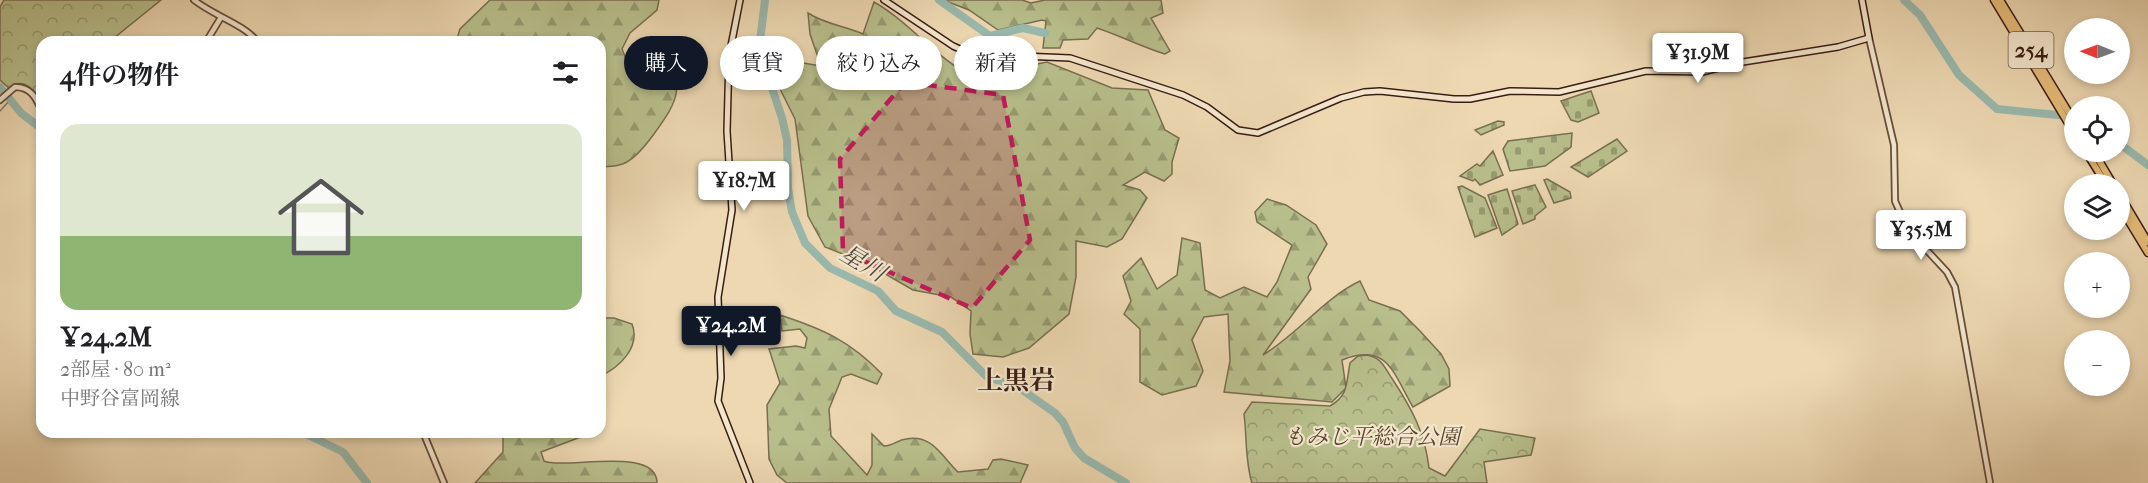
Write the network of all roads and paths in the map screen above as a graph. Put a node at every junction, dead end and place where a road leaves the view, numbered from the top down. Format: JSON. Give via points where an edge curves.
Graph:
{"nodes":[{"id":1,"x":194,"y":0,"type":"edge"},
{"id":2,"x":740,"y":0,"type":"edge"},
{"id":3,"x":884,"y":0,"type":"edge"},
{"id":4,"x":1862,"y":0,"type":"edge"},
{"id":5,"x":1994,"y":0,"type":"edge"},
{"id":6,"x":2000,"y":0,"type":"edge"},
{"id":7,"x":220,"y":19,"type":"junction"},
{"id":8,"x":210,"y":36,"type":"edge"},
{"id":9,"x":252,"y":36,"type":"edge"},
{"id":10,"x":1869,"y":38,"type":"junction"},
{"id":11,"x":2,"y":99,"type":"edge"},
{"id":12,"x":36,"y":100,"type":"edge"},
{"id":13,"x":2064,"y":104,"type":"edge"},
{"id":14,"x":2064,"y":117,"type":"edge"},
{"id":15,"x":2094,"y":162,"type":"edge"},
{"id":16,"x":2098,"y":162,"type":"edge"},
{"id":17,"x":2103,"y":174,"type":"joint"},
{"id":18,"x":2130,"y":212,"type":"edge"},
{"id":19,"x":2130,"y":223,"type":"edge"},
{"id":20,"x":2148,"y":242,"type":"edge"},
{"id":21,"x":2148,"y":253,"type":"edge"},
{"id":22,"x":425,"y":438,"type":"edge"},
{"id":23,"x":444,"y":483,"type":"edge"},
{"id":24,"x":750,"y":483,"type":"edge"},
{"id":25,"x":1990,"y":483,"type":"edge"}],
"edges":[{"from":1,"to":7,"type":"street"},
{"from":2,"to":24,"type":"main road","via":[[729,56],[727,124],[732,210],[718,297],[718,401]]},
{"from":3,"to":10,"type":"main road","via":[[953,46],[972,54],[1070,58],[1192,99],[1234,128],[1250,133],[1364,92],[1454,99],[1510,91],[1559,92],[1646,71],[1702,72]]},
{"from":4,"to":10,"type":"main road"},
{"from":5,"to":14,"type":"highway","number":"254"},
{"from":6,"to":13,"type":"highway","number":"254"},
{"from":7,"to":8,"type":"street"},
{"from":7,"to":9,"type":"street"},
{"from":10,"to":25,"type":"street","via":[[1894,145],[1894,201],[1908,230],[1947,272],[1955,287]]},
{"from":11,"to":12,"type":"street","via":[[15,87],[30,90]]},
{"from":15,"to":17,"type":"highway"},
{"from":16,"to":17,"type":"highway"},
{"from":18,"to":20,"type":"highway"},
{"from":19,"to":21,"type":"highway"},
{"from":22,"to":23,"type":"street"}]}
